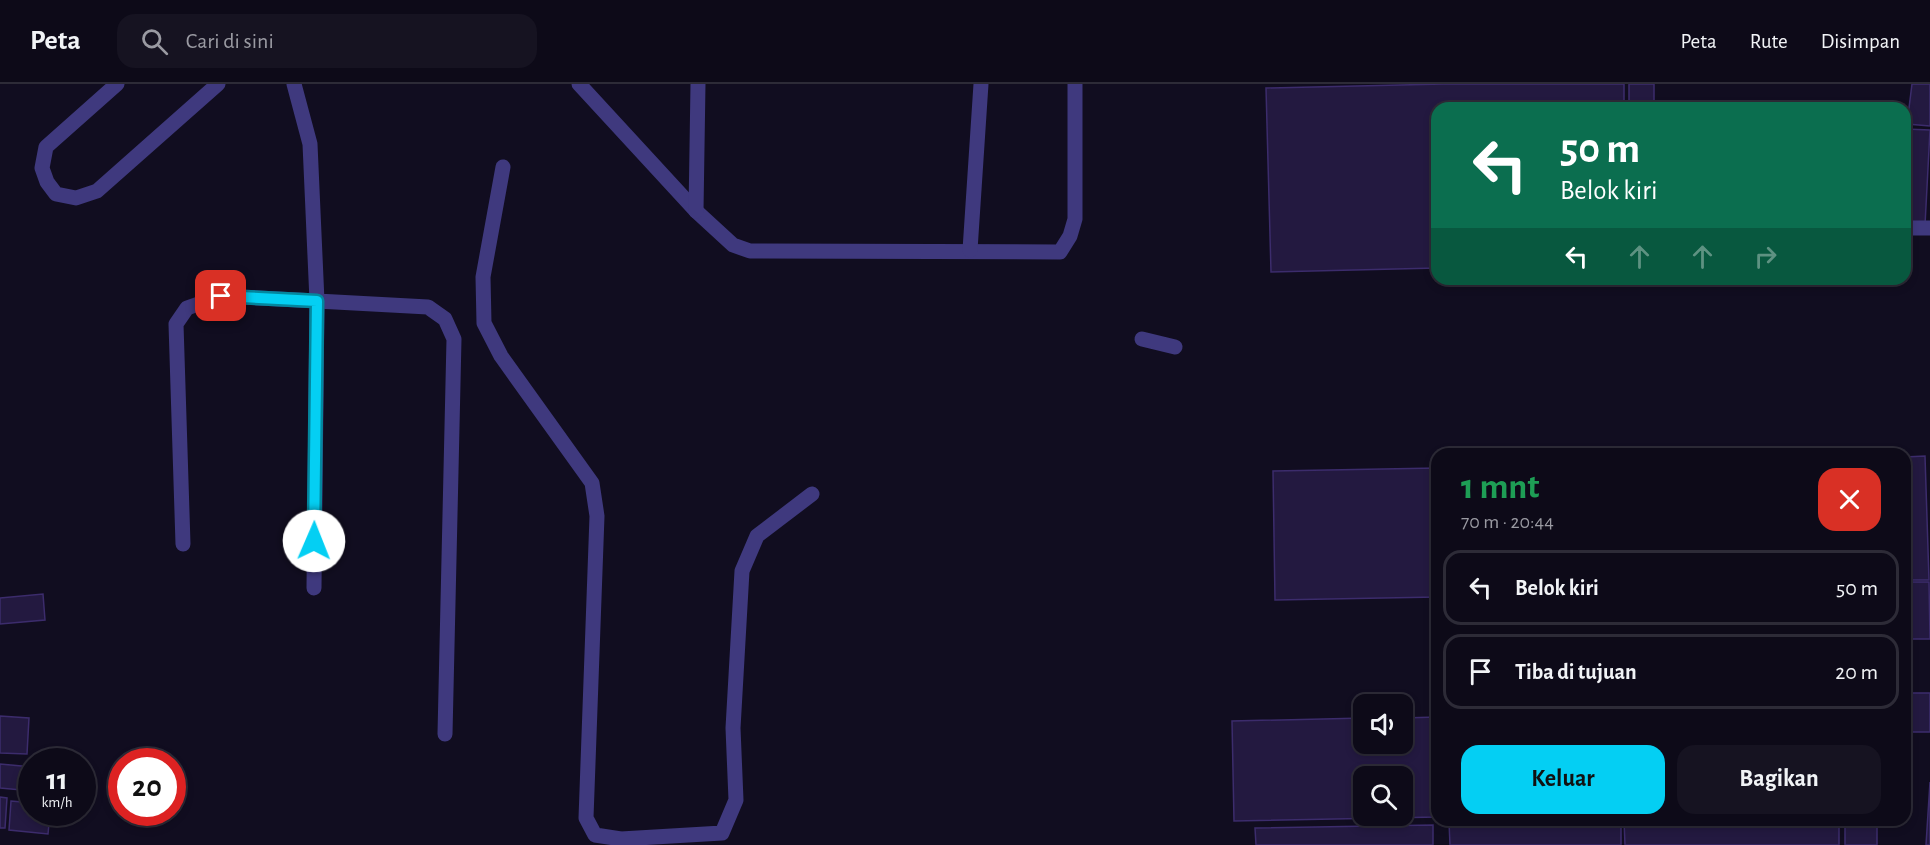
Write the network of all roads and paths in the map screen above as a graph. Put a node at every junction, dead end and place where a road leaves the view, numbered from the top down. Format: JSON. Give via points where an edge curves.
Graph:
{"nodes":[{"id":1,"x":117,"y":84,"type":"edge"},
{"id":2,"x":294,"y":84,"type":"edge"},
{"id":3,"x":579,"y":84,"type":"edge"},
{"id":4,"x":698,"y":84,"type":"edge"},
{"id":5,"x":981,"y":84,"type":"edge"},
{"id":6,"x":1075,"y":84,"type":"edge"},
{"id":7,"x":214,"y":85,"type":"edge"},
{"id":8,"x":503,"y":167,"type":"dead end"},
{"id":9,"x":696,"y":211,"type":"junction"},
{"id":10,"x":1911,"y":228,"type":"edge"},
{"id":11,"x":1930,"y":228,"type":"edge"},
{"id":12,"x":970,"y":250,"type":"junction"},
{"id":13,"x":317,"y":301,"type":"junction"},
{"id":14,"x":1142,"y":339,"type":"dead end"},
{"id":15,"x":1175,"y":347,"type":"dead end"},
{"id":16,"x":812,"y":494,"type":"dead end"},
{"id":17,"x":183,"y":544,"type":"dead end"},
{"id":18,"x":314,"y":588,"type":"dead end"},
{"id":19,"x":445,"y":734,"type":"dead end"}],
"edges":[{"from":1,"to":7,"type":"lane","via":[[46,147],[42,168],[56,194],[76,198],[97,191]]},
{"from":2,"to":13,"type":"lane","via":[[310,144]]},
{"from":3,"to":9,"type":"lane"},
{"from":4,"to":9,"type":"lane"},
{"from":5,"to":12,"type":"lane"},
{"from":6,"to":12,"type":"lane","via":[[1075,219],[1060,252]]},
{"from":8,"to":16,"type":"lane","via":[[483,277],[484,323],[501,356],[592,483],[595,505],[586,818],[595,835],[621,839],[722,833],[736,800],[733,728],[742,571],[757,536]]},
{"from":9,"to":12,"type":"lane","via":[[733,245],[750,251]]},
{"from":10,"to":11,"type":"lane"},
{"from":13,"to":17,"type":"lane","via":[[221,296],[187,308],[176,324]]},
{"from":13,"to":18,"type":"lane"},
{"from":13,"to":19,"type":"lane","via":[[428,307],[445,319],[454,339]]},
{"from":14,"to":15,"type":"lane"}]}
